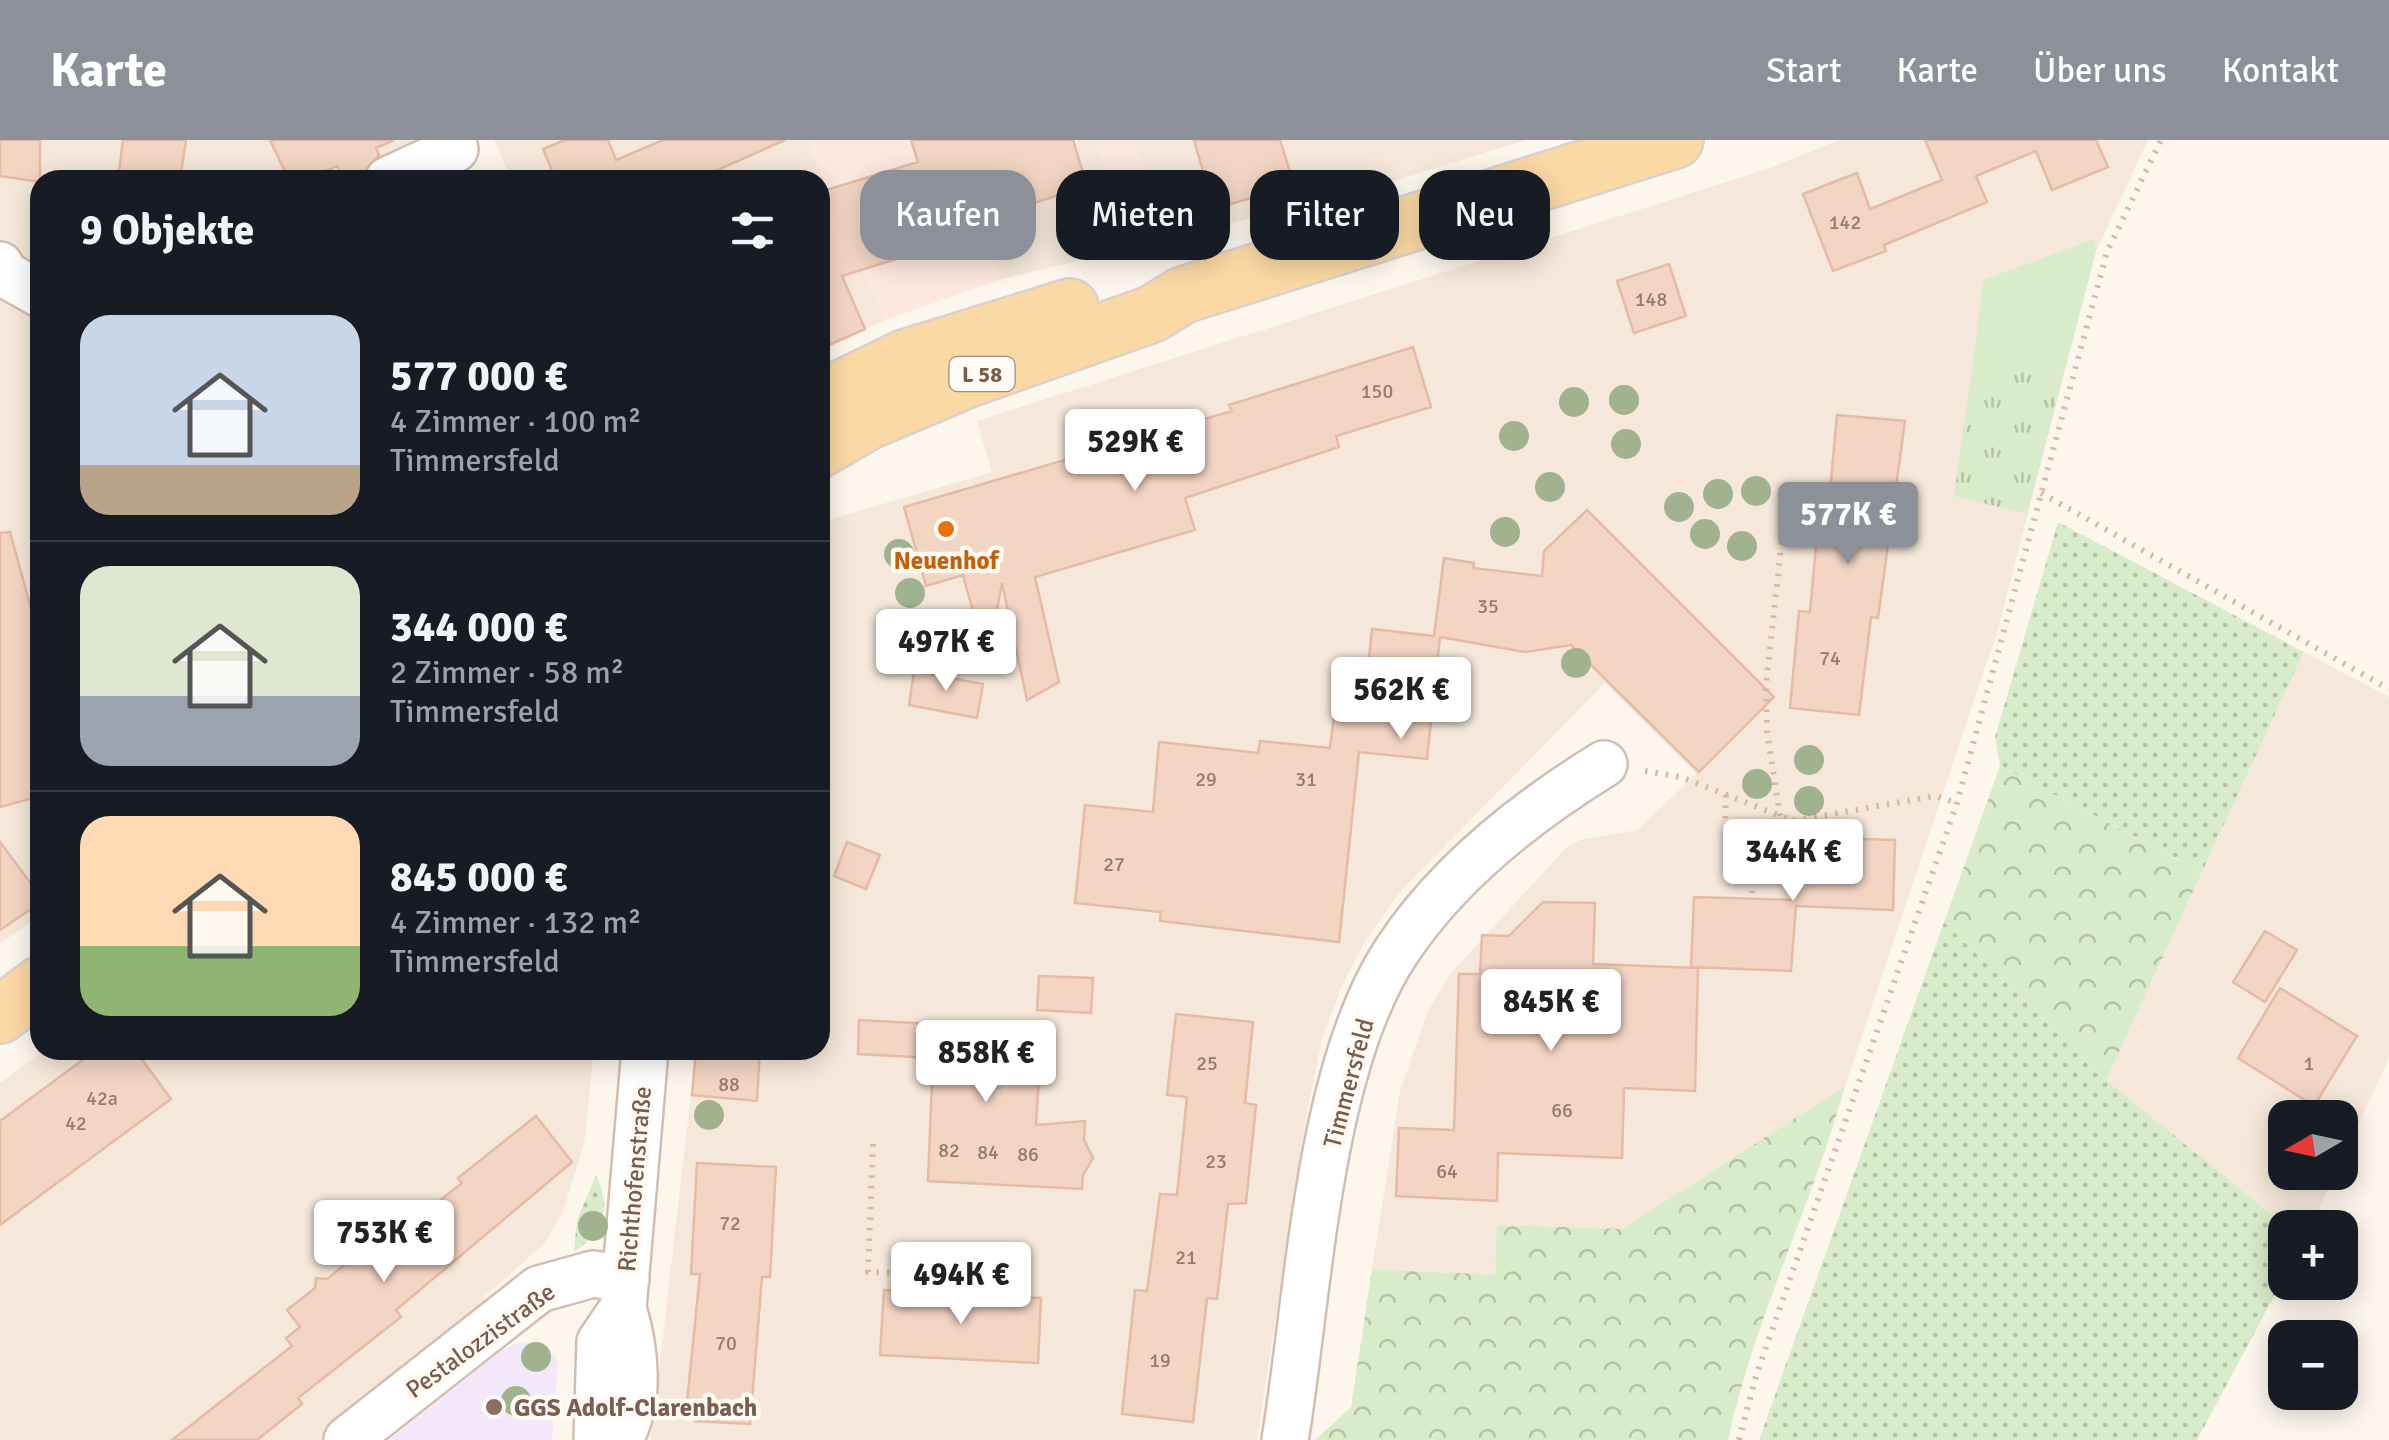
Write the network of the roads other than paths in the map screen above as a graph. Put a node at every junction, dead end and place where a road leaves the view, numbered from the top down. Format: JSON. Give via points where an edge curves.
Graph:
{"nodes":[{"id":1,"x":1675,"y":140,"type":"edge"},
{"id":2,"x":459,"y":156,"type":"edge"},
{"id":3,"x":418,"y":170,"type":"edge"},
{"id":4,"x":0,"y":265,"type":"edge"},
{"id":5,"x":30,"y":288,"type":"edge"},
{"id":6,"x":1183,"y":294,"type":"junction"},
{"id":7,"x":830,"y":394,"type":"edge"},
{"id":8,"x":830,"y":444,"type":"edge"},
{"id":9,"x":1604,"y":764,"type":"road end"},
{"id":10,"x":30,"y":992,"type":"edge"},
{"id":11,"x":0,"y":1014,"type":"edge"},
{"id":12,"x":644,"y":1060,"type":"edge"},
{"id":13,"x":624,"y":1293,"type":"junction"},
{"id":14,"x":347,"y":1440,"type":"edge"},
{"id":15,"x":597,"y":1440,"type":"edge"},
{"id":16,"x":619,"y":1440,"type":"edge"},
{"id":17,"x":1285,"y":1440,"type":"edge"}],
"edges":[{"from":1,"to":6,"type":"main road","number":"L 58"},
{"from":2,"to":3,"type":"street"},
{"from":4,"to":5,"type":"street","via":[[2,273]]},
{"from":6,"to":7,"type":"main road","number":"L 58","via":[[1128,293],[1043,314],[905,358]]},
{"from":6,"to":8,"type":"main road","number":"L 58","via":[[1152,314],[904,406]]},
{"from":9,"to":17,"type":"street","name":"Timmersfeld","via":[[1560,791],[1456,876],[1396,952],[1357,1030],[1330,1137]]},
{"from":10,"to":11,"type":"main road"},
{"from":12,"to":13,"type":"street","name":"Richthofenstraße"},
{"from":13,"to":14,"type":"street","name":"Pestalozzistraße","via":[[593,1274],[539,1289]]},
{"from":13,"to":15,"type":"street","name":"Richthofenstraße","via":[[600,1342]]},
{"from":13,"to":16,"type":"street","name":"Richthofenstraße","via":[[635,1347],[628,1426]]}]}
